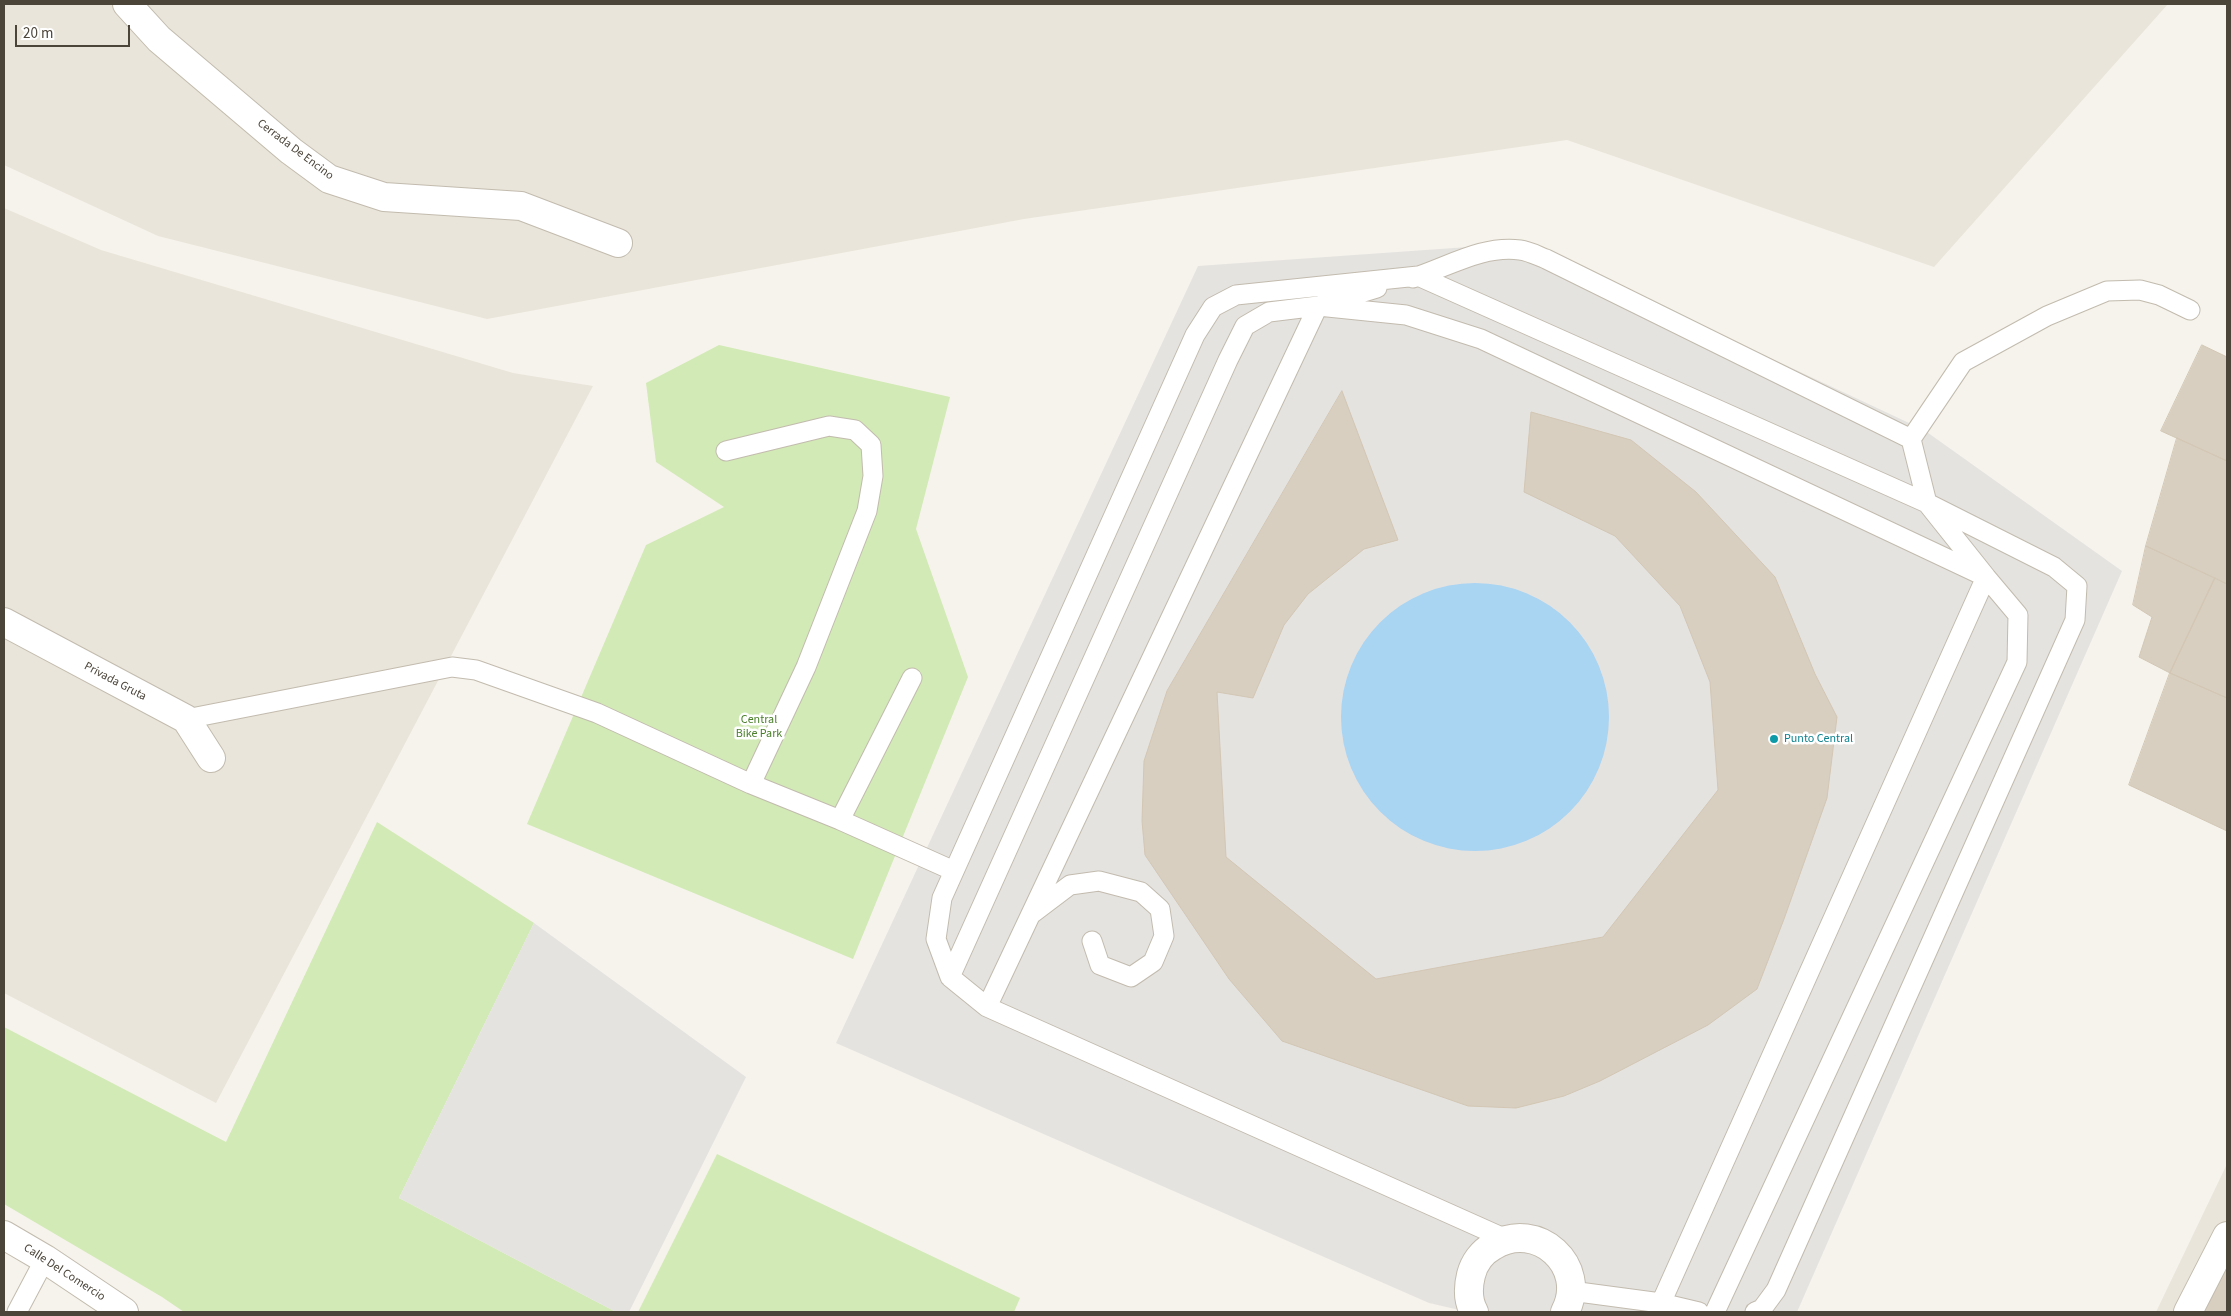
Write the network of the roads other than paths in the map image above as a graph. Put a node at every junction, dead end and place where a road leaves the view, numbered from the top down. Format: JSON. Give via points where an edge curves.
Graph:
{"nodes":[{"id":1,"x":127,"y":4,"type":"edge"},
{"id":2,"x":618,"y":243,"type":"dead end"},
{"id":3,"x":1418,"y":276,"type":"junction"},
{"id":4,"x":1318,"y":306,"type":"junction"},
{"id":5,"x":2190,"y":310,"type":"dead end"},
{"id":6,"x":1911,"y":439,"type":"junction"},
{"id":7,"x":726,"y":451,"type":"dead end"},
{"id":8,"x":1927,"y":503,"type":"junction"},
{"id":9,"x":1986,"y":577,"type":"junction"},
{"id":10,"x":4,"y":622,"type":"edge"},
{"id":11,"x":912,"y":678,"type":"dead end"},
{"id":12,"x":186,"y":719,"type":"junction"},
{"id":13,"x":211,"y":758,"type":"dead end"},
{"id":14,"x":750,"y":784,"type":"junction"},
{"id":15,"x":840,"y":820,"type":"junction"},
{"id":16,"x":954,"y":871,"type":"junction"},
{"id":17,"x":1030,"y":916,"type":"junction"},
{"id":18,"x":1092,"y":941,"type":"dead end"},
{"id":19,"x":950,"y":977,"type":"junction"},
{"id":20,"x":987,"y":1007,"type":"junction"},
{"id":21,"x":4,"y":1235,"type":"edge"},
{"id":22,"x":2227,"y":1236,"type":"edge"},
{"id":23,"x":1506,"y":1239,"type":"junction"},
{"id":24,"x":45,"y":1258,"type":"junction"},
{"id":25,"x":1568,"y":1302,"type":"edge"},
{"id":26,"x":1662,"y":1303,"type":"junction"},
{"id":27,"x":4,"y":1307,"type":"edge"},
{"id":28,"x":1471,"y":1310,"type":"edge"},
{"id":29,"x":18,"y":1312,"type":"edge"},
{"id":30,"x":124,"y":1312,"type":"edge"},
{"id":31,"x":1699,"y":1312,"type":"edge"},
{"id":32,"x":1715,"y":1312,"type":"edge"},
{"id":33,"x":1754,"y":1312,"type":"edge"},
{"id":34,"x":2188,"y":1312,"type":"edge"}],
"edges":[{"from":1,"to":2,"type":"street","name":"Cerrada De Encino","via":[[159,39],[329,179],[384,197],[520,206]]},
{"from":3,"to":4,"type":"lane"},
{"from":3,"to":6,"type":"lane","via":[[1468,256],[1521,250],[1546,259]]},
{"from":3,"to":8,"type":"lane"},
{"from":3,"to":16,"type":"lane","via":[[1236,295],[1213,307],[1194,335]]},
{"from":4,"to":9,"type":"lane","via":[[1406,315],[1481,339]]},
{"from":4,"to":17,"type":"lane"},
{"from":4,"to":19,"type":"lane","via":[[1269,312],[1245,326]]},
{"from":5,"to":6,"type":"lane","via":[[2140,290],[2107,291],[2047,316],[1963,362]]},
{"from":6,"to":8,"type":"lane"},
{"from":7,"to":14,"type":"lane","via":[[829,426],[855,430],[871,445],[873,476],[867,511],[806,667]]},
{"from":8,"to":9,"type":"lane"},
{"from":8,"to":33,"type":"lane","via":[[2054,567],[2077,586],[2075,620],[1776,1290],[1762,1309]]},
{"from":9,"to":26,"type":"lane"},
{"from":9,"to":32,"type":"lane","via":[[2018,615],[2017,662]]},
{"from":10,"to":12,"type":"street","name":"Privada Gruta"},
{"from":11,"to":15,"type":"lane"},
{"from":12,"to":13,"type":"street","name":"Privada Gruta"},
{"from":12,"to":14,"type":"lane","via":[[460,668],[476,670],[597,713]]},
{"from":14,"to":15,"type":"lane"},
{"from":15,"to":16,"type":"lane"},
{"from":16,"to":19,"type":"lane","via":[[942,898],[936,939]]},
{"from":17,"to":18,"type":"lane","via":[[1070,885],[1100,881],[1141,892],[1160,909],[1164,936],[1153,962],[1131,977],[1100,965]]},
{"from":17,"to":20,"type":"lane"},
{"from":19,"to":20,"type":"lane"},
{"from":20,"to":23,"type":"lane"},
{"from":21,"to":24,"type":"street","name":"Calle Del Comercio"},
{"from":22,"to":34,"type":"street"},
{"from":23,"to":25,"type":"street","via":[[1522,1237],[1542,1242],[1558,1254],[1568,1271]]},
{"from":23,"to":28,"type":"street","via":[[1484,1250],[1473,1267],[1468,1287]]},
{"from":24,"to":29,"type":"lane"},
{"from":24,"to":30,"type":"street","name":"Calle Del Comercio"},
{"from":25,"to":26,"type":"lane"},
{"from":26,"to":31,"type":"lane"},
{"from":27,"to":29,"type":"lane"}]}
